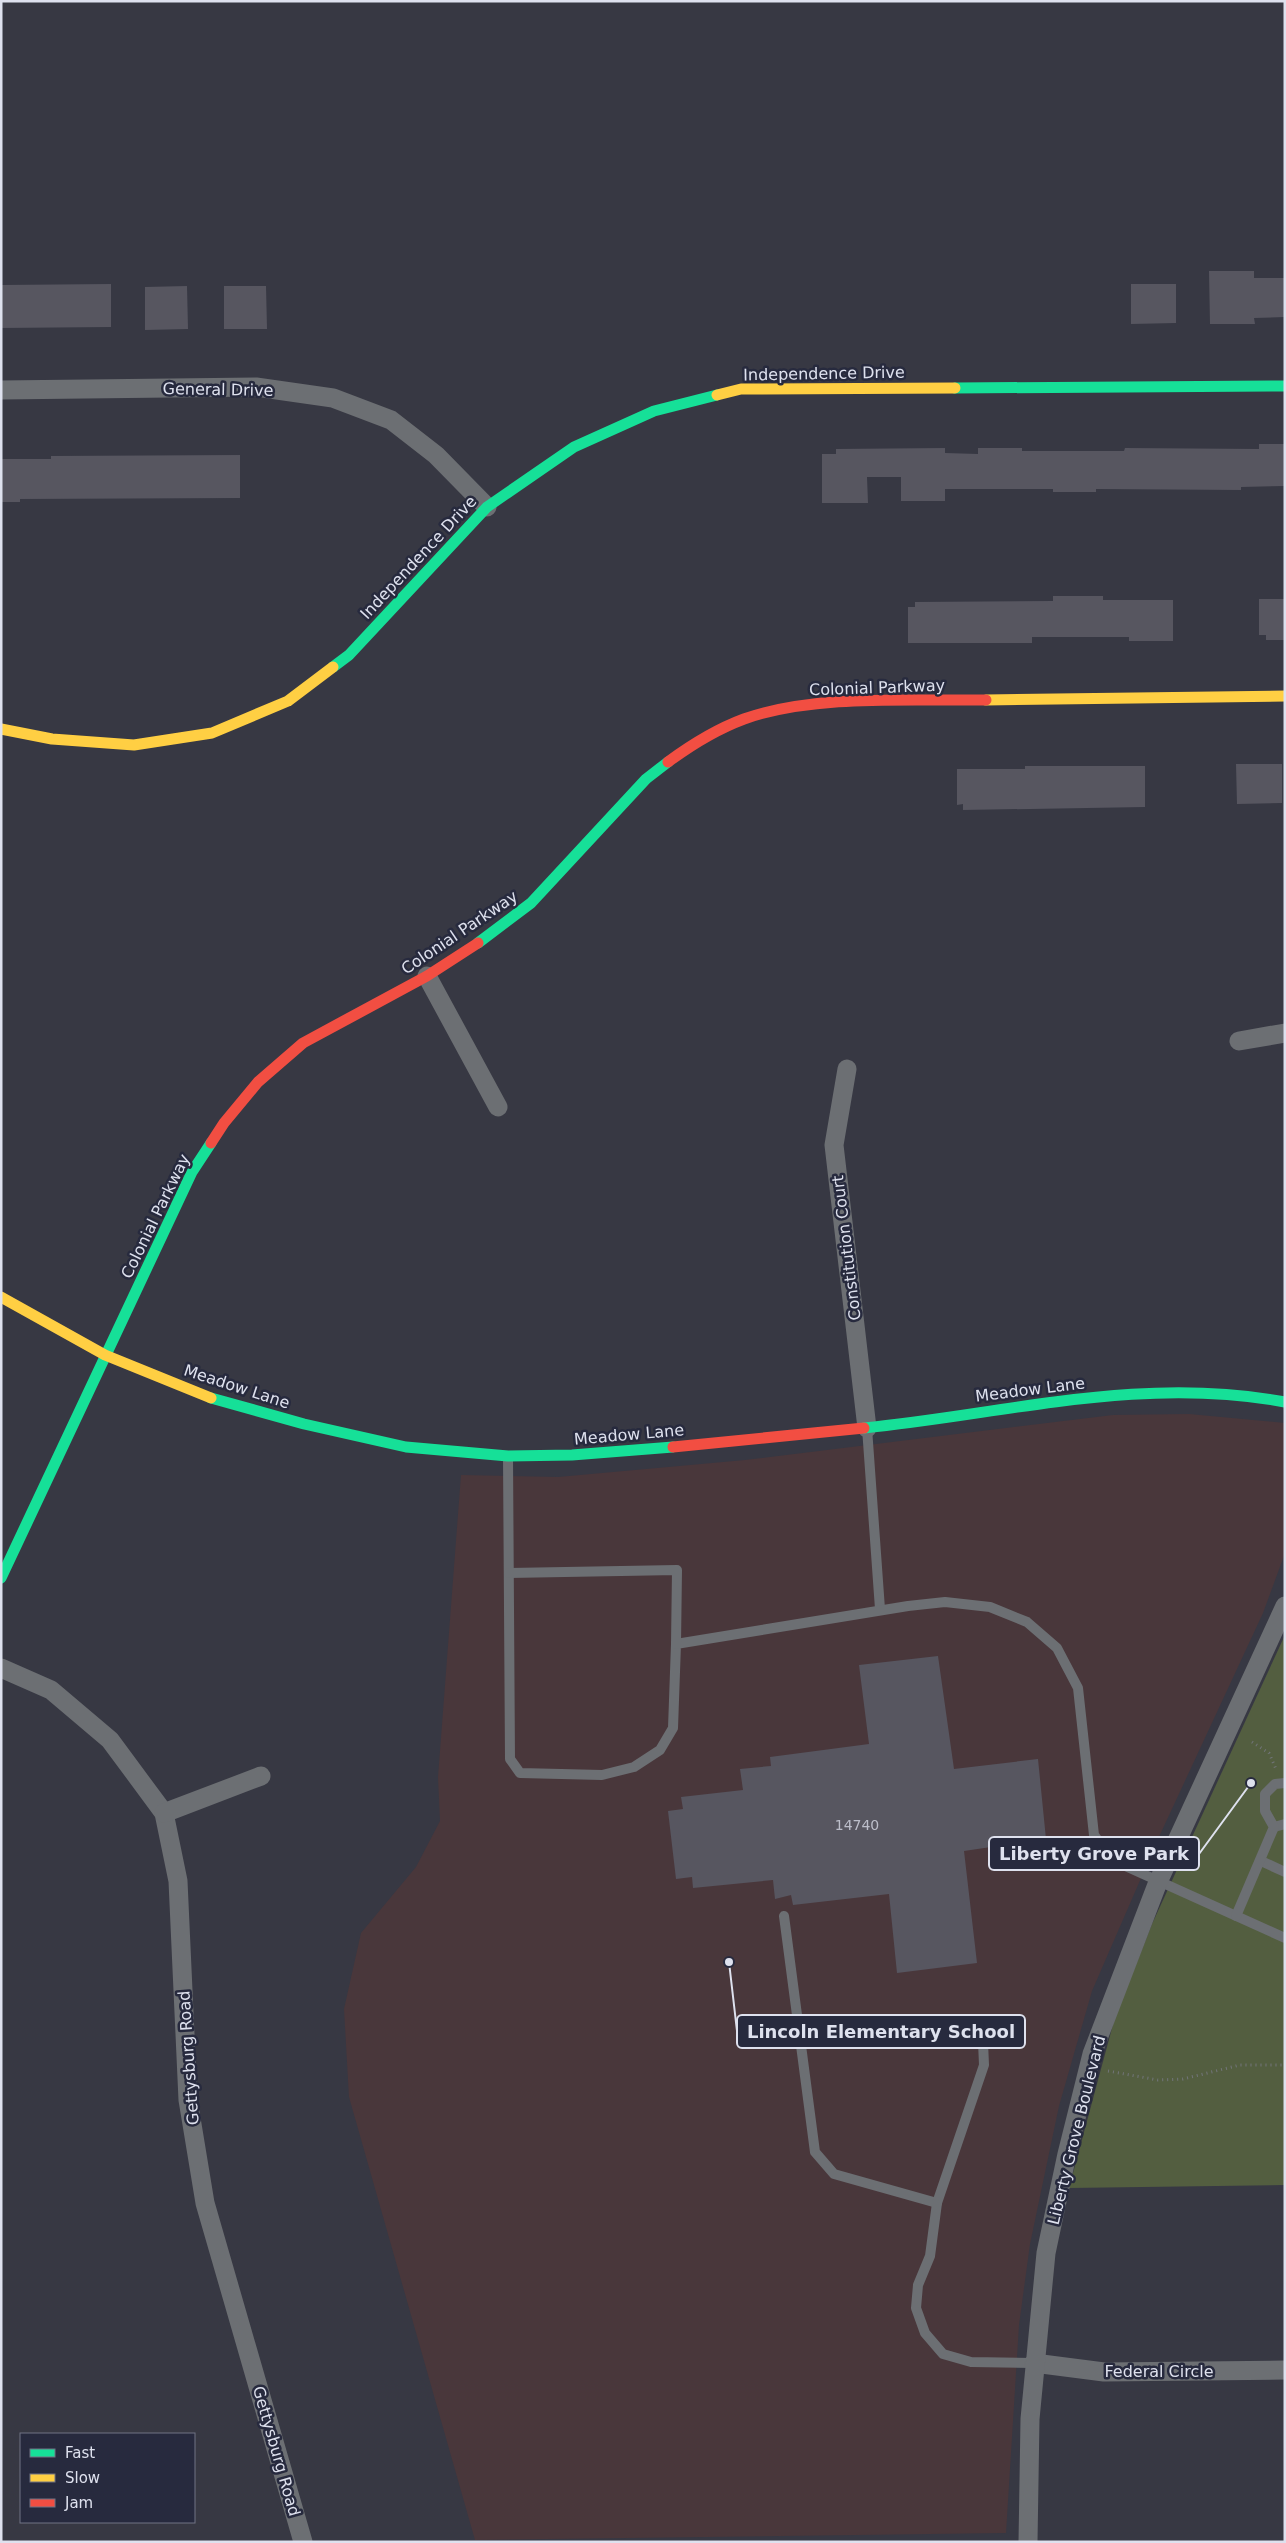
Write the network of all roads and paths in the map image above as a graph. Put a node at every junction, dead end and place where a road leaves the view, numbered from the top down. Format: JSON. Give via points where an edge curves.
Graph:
{"nodes":[{"id":1,"x":1285,"y":386,"type":"edge"},
{"id":2,"x":1,"y":390,"type":"edge"},
{"id":3,"x":487,"y":507,"type":"junction"},
{"id":4,"x":1285,"y":696,"type":"edge"},
{"id":5,"x":1,"y":729,"type":"edge"},
{"id":6,"x":427,"y":976,"type":"junction"},
{"id":7,"x":1285,"y":1033,"type":"edge"},
{"id":8,"x":1239,"y":1040,"type":"dead end"},
{"id":9,"x":847,"y":1069,"type":"dead end"},
{"id":10,"x":498,"y":1107,"type":"dead end"},
{"id":11,"x":1,"y":1297,"type":"edge"},
{"id":12,"x":106,"y":1355,"type":"junction"},
{"id":13,"x":1285,"y":1402,"type":"edge"},
{"id":14,"x":868,"y":1428,"type":"junction"},
{"id":15,"x":508,"y":1456,"type":"junction"},
{"id":16,"x":509,"y":1574,"type":"junction"},
{"id":17,"x":1,"y":1578,"type":"edge"},
{"id":18,"x":1285,"y":1606,"type":"edge"},
{"id":19,"x":880,"y":1609,"type":"junction"},
{"id":20,"x":676,"y":1644,"type":"junction"},
{"id":21,"x":1,"y":1668,"type":"edge"},
{"id":22,"x":1252,"y":1742,"type":"dead end"},
{"id":23,"x":1276,"y":1769,"type":"dead end"},
{"id":24,"x":261,"y":1776,"type":"dead end"},
{"id":25,"x":1285,"y":1783,"type":"edge"},
{"id":26,"x":164,"y":1813,"type":"junction"},
{"id":27,"x":1285,"y":1824,"type":"edge"},
{"id":28,"x":1274,"y":1828,"type":"junction"},
{"id":29,"x":1261,"y":1862,"type":"junction"},
{"id":30,"x":1285,"y":1872,"type":"edge"},
{"id":31,"x":1158,"y":1882,"type":"junction"},
{"id":32,"x":784,"y":1916,"type":"dead end"},
{"id":33,"x":1236,"y":1916,"type":"junction"},
{"id":34,"x":1285,"y":1938,"type":"edge"},
{"id":35,"x":800,"y":2036,"type":"junction"},
{"id":36,"x":1285,"y":2065,"type":"edge"},
{"id":37,"x":1089,"y":2067,"type":"junction"},
{"id":38,"x":937,"y":2203,"type":"junction"},
{"id":39,"x":1034,"y":2363,"type":"junction"},
{"id":40,"x":1285,"y":2370,"type":"edge"},
{"id":41,"x":303,"y":2542,"type":"edge"},
{"id":42,"x":1028,"y":2542,"type":"edge"}],
"edges":[{"from":1,"to":3,"type":"street","name":"Independence Drive","via":[[741,389],[654,412],[574,447]]},
{"from":2,"to":3,"type":"street","name":"General Drive","via":[[256,387],[333,398],[391,420],[436,455]]},
{"from":3,"to":5,"type":"street","name":"Independence Drive","via":[[349,655],[288,700],[212,733],[134,745],[52,739]]},
{"from":4,"to":6,"type":"street","name":"Colonial Parkway","via":[[877,701],[811,704],[744,719],[693,744],[646,779],[531,903]]},
{"from":6,"to":10,"type":"street"},
{"from":6,"to":12,"type":"street","name":"Colonial Parkway","via":[[303,1043],[252,1089],[224,1123],[192,1172]]},
{"from":7,"to":8,"type":"street"},
{"from":9,"to":14,"type":"street","name":"Constitution Court","via":[[834,1145]]},
{"from":11,"to":12,"type":"street","name":"Meadow Lane"},
{"from":12,"to":15,"type":"street","name":"Meadow Lane","via":[[215,1399],[304,1424],[406,1447]]},
{"from":12,"to":17,"type":"street","name":"Colonial Parkway"},
{"from":13,"to":14,"type":"street","name":"Meadow Lane","via":[[1258,1397],[1168,1392],[1064,1399]]},
{"from":14,"to":15,"type":"street","name":"Meadow Lane","via":[[653,1449]]},
{"from":14,"to":19,"type":"lane"},
{"from":15,"to":16,"type":"lane"},
{"from":16,"to":20,"type":"lane","via":[[677,1570]]},
{"from":16,"to":20,"type":"lane","via":[[510,1759],[520,1774],[602,1775],[634,1767],[660,1750],[673,1728]]},
{"from":18,"to":31,"type":"street","name":"Liberty Grove Boulevard"},
{"from":19,"to":20,"type":"lane"},
{"from":19,"to":31,"type":"lane","via":[[945,1602],[990,1607],[1027,1622],[1057,1648],[1078,1688],[1094,1835],[1112,1860]]},
{"from":21,"to":26,"type":"street","name":"Gettysburg Road","via":[[51,1690],[110,1740]]},
{"from":22,"to":23,"type":"path","via":[[1269,1753]]},
{"from":24,"to":26,"type":"street"},
{"from":25,"to":28,"type":"lane","via":[[1275,1784],[1265,1794],[1266,1811]]},
{"from":26,"to":41,"type":"street","name":"Gettysburg Road","via":[[178,1881],[188,2100],[205,2203]]},
{"from":27,"to":28,"type":"lane"},
{"from":28,"to":29,"type":"lane"},
{"from":29,"to":30,"type":"lane"},
{"from":29,"to":33,"type":"lane"},
{"from":31,"to":33,"type":"lane"},
{"from":31,"to":37,"type":"street","name":"Liberty Grove Boulevard"},
{"from":32,"to":35,"type":"lane"},
{"from":33,"to":34,"type":"lane"},
{"from":35,"to":38,"type":"lane","via":[[815,2152],[834,2174]]},
{"from":35,"to":38,"type":"lane","via":[[945,2019],[968,2022],[983,2042],[984,2065]]},
{"from":36,"to":37,"type":"path","via":[[1240,2065],[1183,2079],[1158,2080]]},
{"from":37,"to":39,"type":"street","name":"Liberty Grove Boulevard","via":[[1046,2253]]},
{"from":38,"to":39,"type":"lane","via":[[930,2256],[918,2285],[916,2308],[925,2333],[943,2354],[971,2362]]},
{"from":39,"to":40,"type":"street","name":"Federal Circle","via":[[1104,2372]]},
{"from":39,"to":42,"type":"street","name":"Liberty Grove Boulevard","via":[[1028,2451]]}]}
